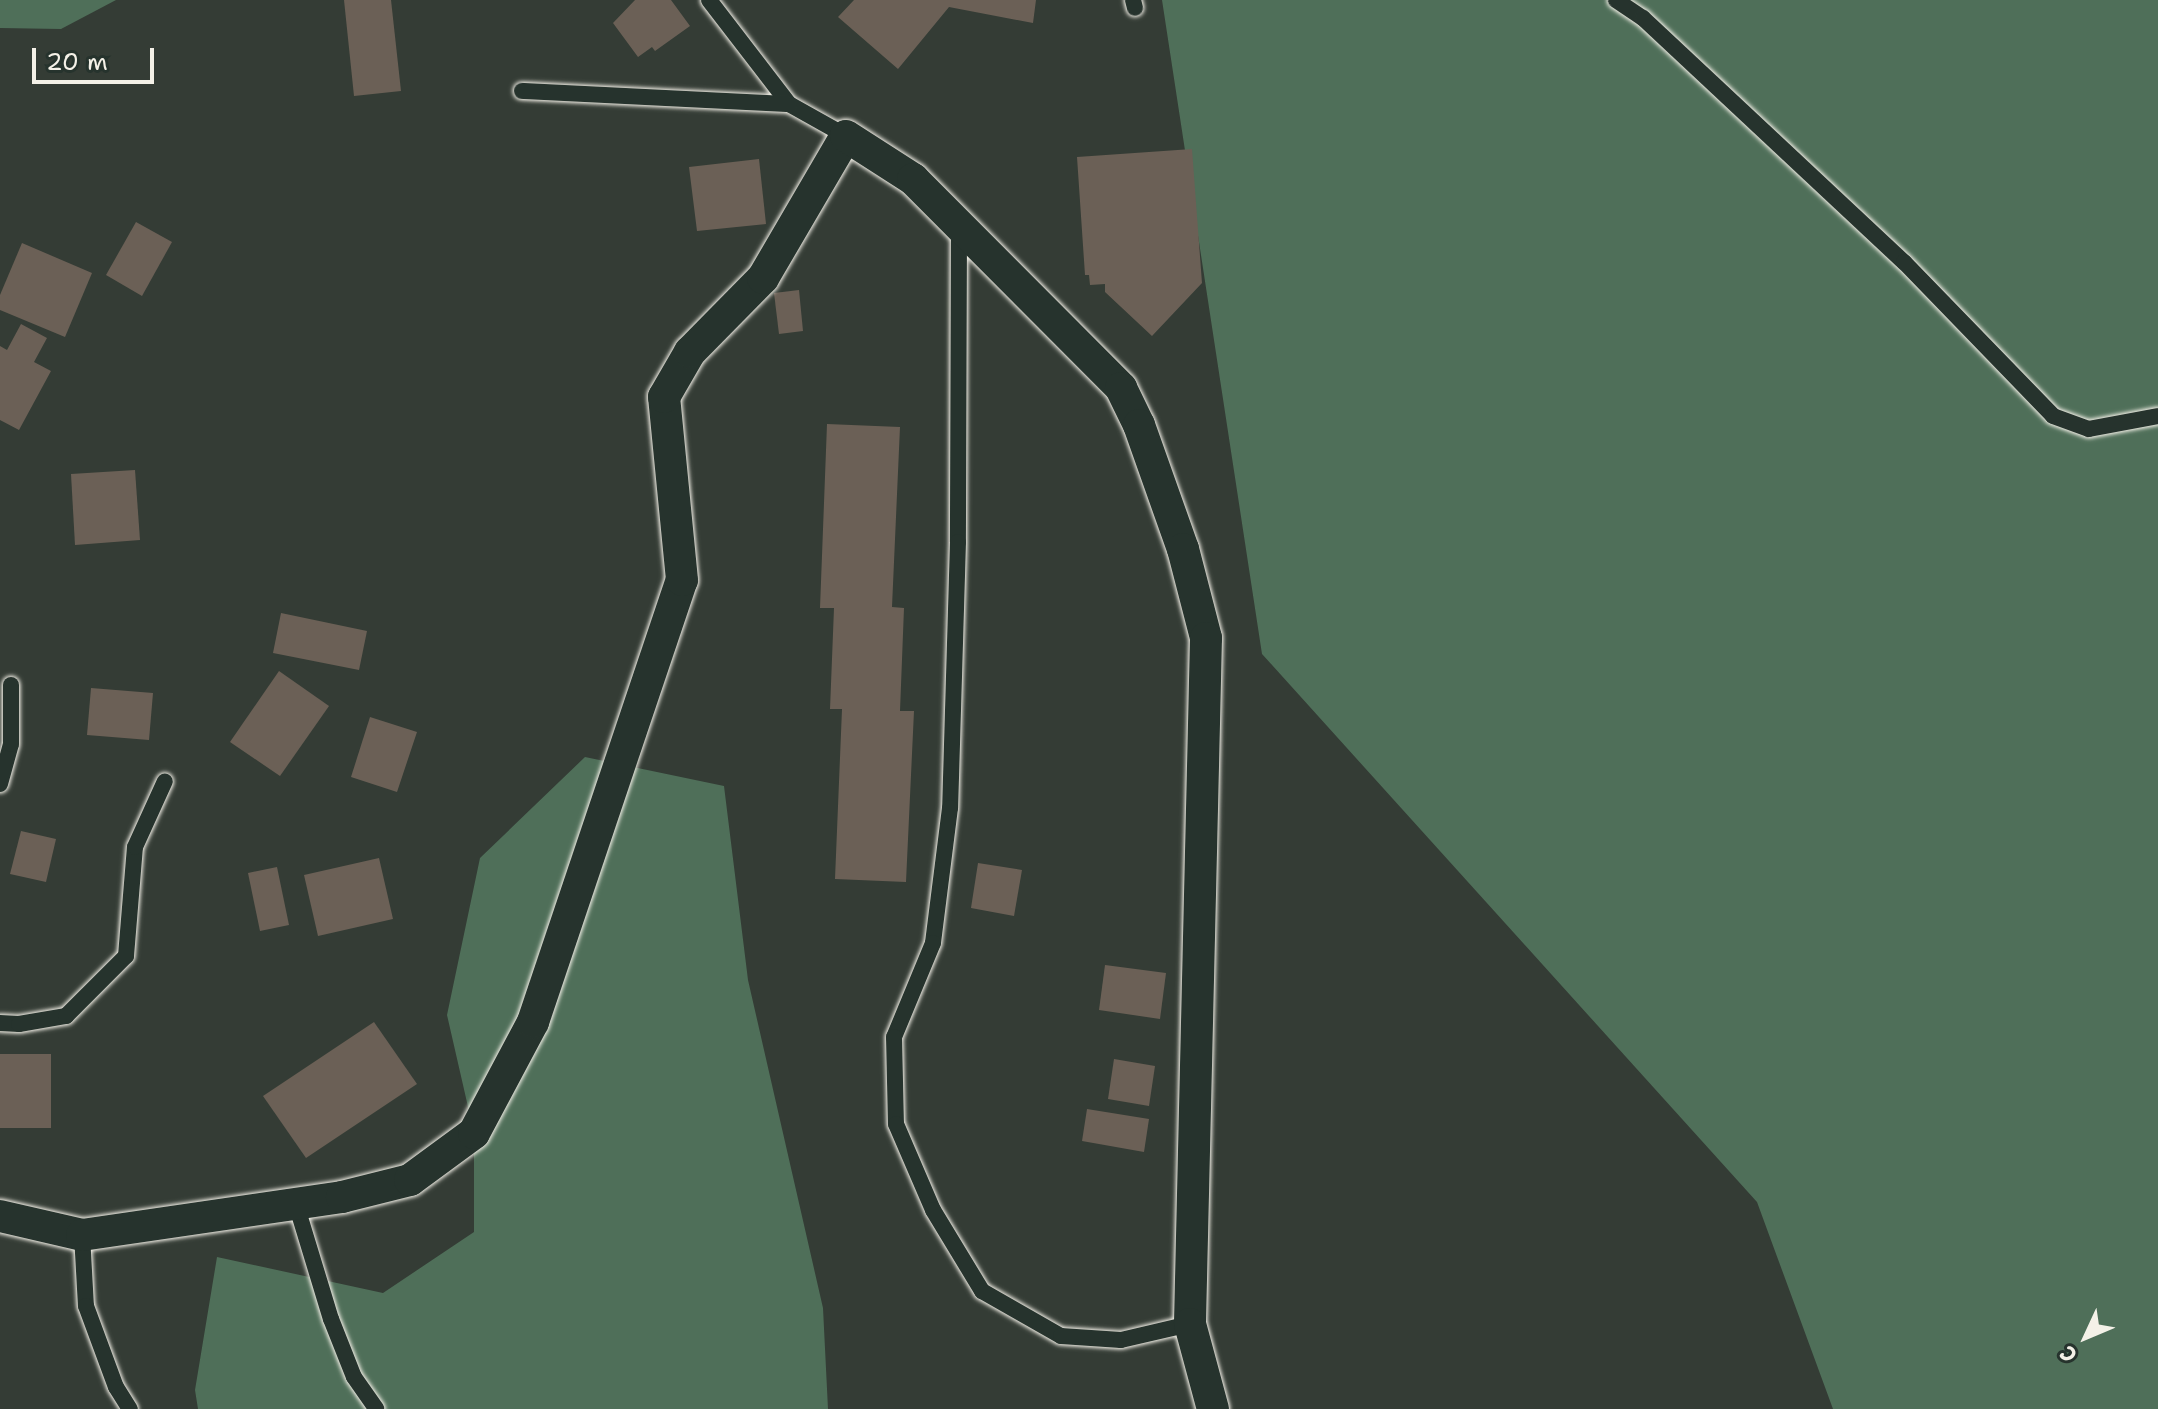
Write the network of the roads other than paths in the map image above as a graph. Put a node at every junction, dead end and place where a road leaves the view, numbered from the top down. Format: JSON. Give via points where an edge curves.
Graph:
{"nodes":[{"id":1,"x":709,"y":0,"type":"edge"},
{"id":2,"x":1616,"y":0,"type":"edge"},
{"id":3,"x":522,"y":91,"type":"dead end"},
{"id":4,"x":789,"y":104,"type":"junction"},
{"id":5,"x":846,"y":136,"type":"junction"},
{"id":6,"x":959,"y":228,"type":"junction"},
{"id":7,"x":2158,"y":416,"type":"edge"},
{"id":8,"x":11,"y":685,"type":"dead end"},
{"id":9,"x":165,"y":781,"type":"dead end"},
{"id":10,"x":0,"y":784,"type":"edge"},
{"id":11,"x":0,"y":1023,"type":"edge"},
{"id":12,"x":296,"y":1204,"type":"junction"},
{"id":13,"x":0,"y":1216,"type":"edge"},
{"id":14,"x":82,"y":1235,"type":"junction"},
{"id":15,"x":1190,"y":1324,"type":"junction"},
{"id":16,"x":130,"y":1409,"type":"edge"},
{"id":17,"x":376,"y":1409,"type":"edge"},
{"id":18,"x":1213,"y":1409,"type":"edge"}],
"edges":[{"from":1,"to":4,"type":"lane"},
{"from":2,"to":7,"type":"lane","via":[[1643,18],[1904,262],[2053,416],[2089,429]]},
{"from":3,"to":4,"type":"lane"},
{"from":4,"to":5,"type":"lane"},
{"from":5,"to":6,"type":"street","via":[[913,179]]},
{"from":5,"to":12,"type":"street","via":[[763,278],[690,352],[664,397],[682,580],[525,1036],[474,1133],[462,1143],[410,1180]]},
{"from":6,"to":15,"type":"street","via":[[1121,388],[1183,549],[1206,638]]},
{"from":6,"to":15,"type":"lane","via":[[950,808],[933,943],[894,1037],[896,1124],[933,1210],[982,1291],[1061,1336],[1121,1340]]},
{"from":8,"to":10,"type":"lane","via":[[11,744]]},
{"from":9,"to":11,"type":"lane","via":[[135,847],[126,956],[66,1016]]},
{"from":12,"to":14,"type":"street"},
{"from":12,"to":17,"type":"lane","via":[[331,1319],[354,1377]]},
{"from":13,"to":14,"type":"street"},
{"from":14,"to":16,"type":"lane","via":[[86,1306],[116,1387]]},
{"from":15,"to":18,"type":"street"}]}
